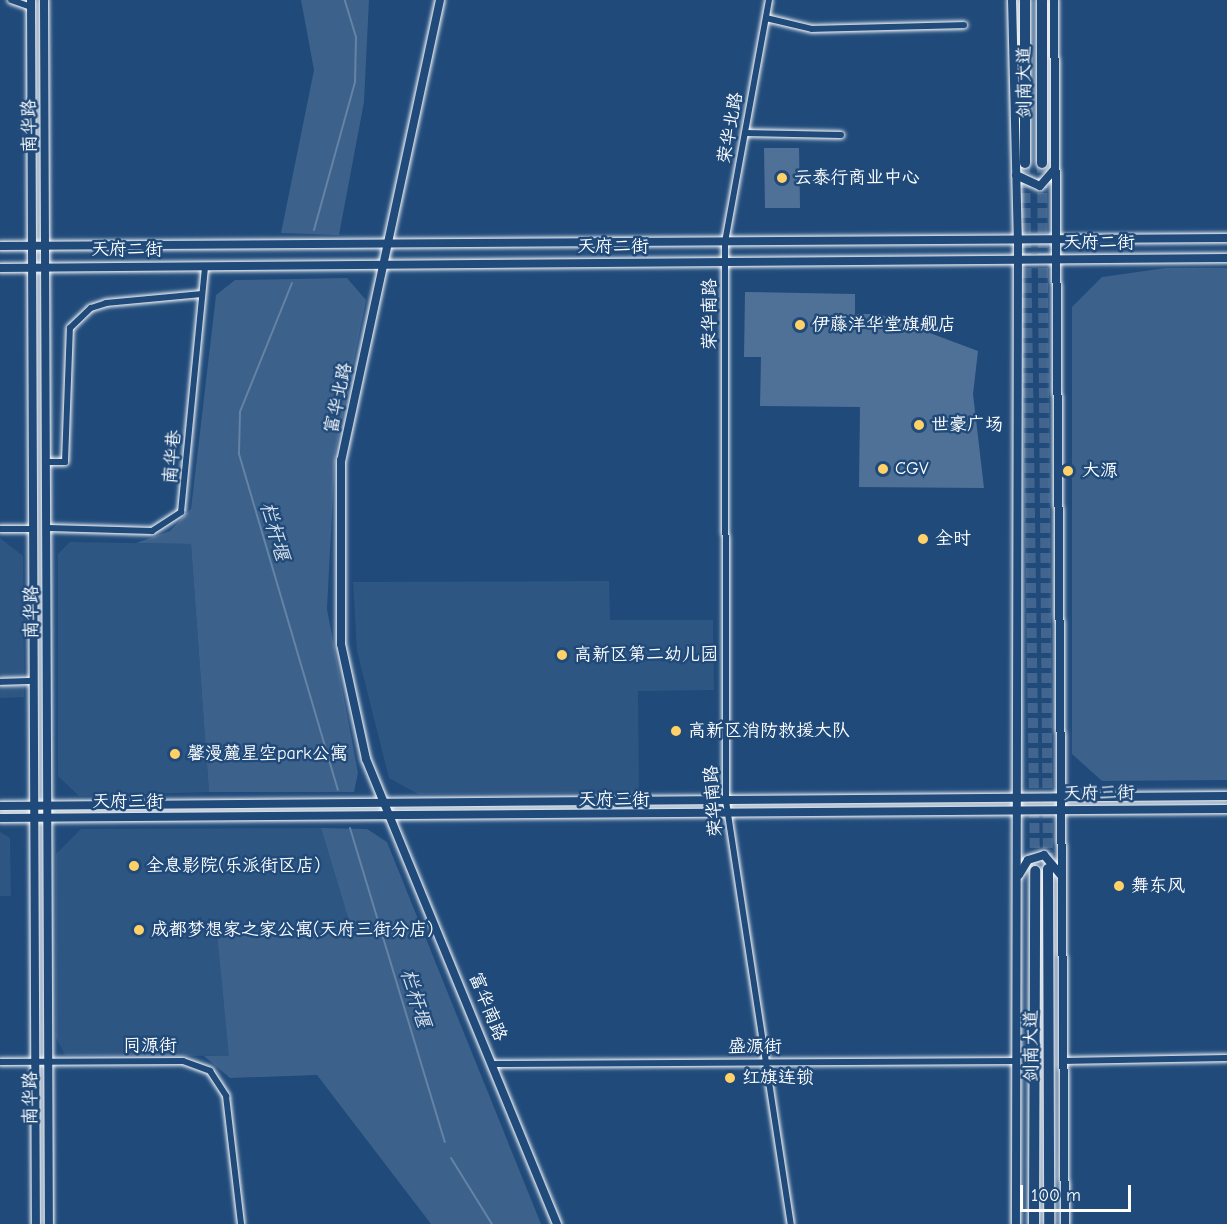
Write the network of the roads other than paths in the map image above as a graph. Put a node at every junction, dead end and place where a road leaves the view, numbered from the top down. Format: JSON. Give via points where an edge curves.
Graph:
{"nodes":[{"id":1,"x":11,"y":0,"type":"edge"},
{"id":2,"x":45,"y":0,"type":"edge"},
{"id":3,"x":440,"y":0,"type":"edge"},
{"id":4,"x":769,"y":0,"type":"edge"},
{"id":5,"x":1012,"y":0,"type":"edge"},
{"id":6,"x":1025,"y":0,"type":"edge"},
{"id":7,"x":1042,"y":0,"type":"edge"},
{"id":8,"x":1054,"y":0,"type":"edge"},
{"id":9,"x":31,"y":3,"type":"edge"},
{"id":10,"x":765,"y":18,"type":"junction"},
{"id":11,"x":964,"y":25,"type":"dead end"},
{"id":12,"x":745,"y":132,"type":"junction"},
{"id":13,"x":841,"y":135,"type":"dead end"},
{"id":14,"x":1025,"y":163,"type":"tunnel mouth"},
{"id":15,"x":1042,"y":164,"type":"tunnel mouth"},
{"id":16,"x":1055,"y":168,"type":"junction"},
{"id":17,"x":1016,"y":175,"type":"junction"},
{"id":18,"x":1227,"y":238,"type":"edge"},
{"id":19,"x":1018,"y":239,"type":"junction"},
{"id":20,"x":1057,"y":239,"type":"junction"},
{"id":21,"x":725,"y":241,"type":"junction"},
{"id":22,"x":388,"y":243,"type":"junction"},
{"id":23,"x":0,"y":246,"type":"edge"},
{"id":24,"x":30,"y":246,"type":"junction"},
{"id":25,"x":49,"y":246,"type":"junction"},
{"id":26,"x":1227,"y":258,"type":"edge"},
{"id":27,"x":1017,"y":260,"type":"junction"},
{"id":28,"x":1059,"y":260,"type":"junction"},
{"id":29,"x":725,"y":262,"type":"junction"},
{"id":30,"x":383,"y":265,"type":"junction"},
{"id":31,"x":205,"y":266,"type":"junction"},
{"id":32,"x":50,"y":267,"type":"junction"},
{"id":33,"x":0,"y":268,"type":"edge"},
{"id":34,"x":31,"y":268,"type":"junction"},
{"id":35,"x":202,"y":294,"type":"junction"},
{"id":36,"x":49,"y":462,"type":"junction"},
{"id":37,"x":48,"y":528,"type":"junction"},
{"id":38,"x":0,"y":529,"type":"edge"},
{"id":39,"x":33,"y":529,"type":"junction"},
{"id":40,"x":33,"y":681,"type":"junction"},
{"id":41,"x":0,"y":682,"type":"edge"},
{"id":42,"x":1227,"y":796,"type":"edge"},
{"id":43,"x":1062,"y":797,"type":"junction"},
{"id":44,"x":726,"y":801,"type":"junction"},
{"id":45,"x":1019,"y":801,"type":"junction"},
{"id":46,"x":385,"y":803,"type":"junction"},
{"id":47,"x":32,"y":805,"type":"junction"},
{"id":48,"x":48,"y":805,"type":"junction"},
{"id":49,"x":0,"y":806,"type":"edge"},
{"id":50,"x":1063,"y":809,"type":"junction"},
{"id":51,"x":1227,"y":809,"type":"edge"},
{"id":52,"x":1019,"y":813,"type":"junction"},
{"id":53,"x":392,"y":814,"type":"junction"},
{"id":54,"x":728,"y":814,"type":"junction"},
{"id":55,"x":0,"y":818,"type":"edge"},
{"id":56,"x":33,"y":818,"type":"junction"},
{"id":57,"x":48,"y":818,"type":"junction"},
{"id":58,"x":1048,"y":869,"type":"tunnel mouth"},
{"id":59,"x":1035,"y":872,"type":"tunnel mouth"},
{"id":60,"x":1019,"y":876,"type":"junction"},
{"id":61,"x":1063,"y":878,"type":"junction"},
{"id":62,"x":1227,"y":1058,"type":"edge"},
{"id":63,"x":34,"y":1061,"type":"junction"},
{"id":64,"x":48,"y":1061,"type":"junction"},
{"id":65,"x":1017,"y":1061,"type":"junction"},
{"id":66,"x":1062,"y":1061,"type":"junction"},
{"id":67,"x":0,"y":1062,"type":"edge"},
{"id":68,"x":770,"y":1062,"type":"junction"},
{"id":69,"x":494,"y":1064,"type":"junction"},
{"id":70,"x":36,"y":1224,"type":"edge"},
{"id":71,"x":49,"y":1224,"type":"edge"},
{"id":72,"x":241,"y":1224,"type":"edge"},
{"id":73,"x":556,"y":1224,"type":"edge"},
{"id":74,"x":791,"y":1224,"type":"edge"},
{"id":75,"x":1016,"y":1224,"type":"edge"},
{"id":76,"x":1034,"y":1224,"type":"edge"},
{"id":77,"x":1049,"y":1224,"type":"edge"},
{"id":78,"x":1065,"y":1224,"type":"edge"}],
"edges":[{"from":1,"to":9,"type":"street"},
{"from":2,"to":25,"type":"main road","name":"南华路"},
{"from":3,"to":22,"type":"street","name":"富华北路"},
{"from":4,"to":10,"type":"street","name":"荣华北路"},
{"from":5,"to":17,"type":"main road"},
{"from":6,"to":14,"type":"highway","name":"剑南大道"},
{"from":7,"to":15,"type":"highway","name":"剑南大道"},
{"from":8,"to":16,"type":"main road"},
{"from":9,"to":24,"type":"main road","name":"南华路"},
{"from":10,"to":11,"type":"street","via":[[812,29]]},
{"from":10,"to":12,"type":"street","name":"荣华北路"},
{"from":12,"to":13,"type":"street"},
{"from":12,"to":21,"type":"street","name":"荣华北路"},
{"from":16,"to":17,"type":"main road","via":[[1040,186]]},
{"from":16,"to":20,"type":"main road"},
{"from":17,"to":19,"type":"main road"},
{"from":18,"to":20,"type":"main road","name":"天府二街"},
{"from":19,"to":20,"type":"main road","name":"天府二街"},
{"from":19,"to":21,"type":"main road","name":"天府二街"},
{"from":19,"to":27,"type":"main road"},
{"from":20,"to":28,"type":"main road"},
{"from":21,"to":22,"type":"main road","name":"天府二街"},
{"from":21,"to":29,"type":"street","name":"荣华北路"},
{"from":22,"to":25,"type":"main road","name":"天府二街"},
{"from":22,"to":30,"type":"street","name":"富华北路"},
{"from":23,"to":24,"type":"main road","name":"天府二街"},
{"from":24,"to":25,"type":"main road","name":"天府二街"},
{"from":24,"to":34,"type":"main road","name":"南华路"},
{"from":25,"to":32,"type":"main road","name":"南华路"},
{"from":26,"to":28,"type":"main road","name":"天府二街"},
{"from":27,"to":28,"type":"main road","name":"天府二街"},
{"from":27,"to":29,"type":"main road","name":"天府二街"},
{"from":27,"to":45,"type":"main road"},
{"from":28,"to":43,"type":"main road"},
{"from":29,"to":30,"type":"main road","name":"天府二街"},
{"from":29,"to":44,"type":"street","name":"荣华南路"},
{"from":30,"to":31,"type":"main road","name":"天府二街"},
{"from":30,"to":46,"type":"street","name":"富华北路","via":[[341,460],[337,578],[349,694],[366,759]]},
{"from":31,"to":32,"type":"main road","name":"天府二街"},
{"from":31,"to":35,"type":"street","name":"南华巷"},
{"from":32,"to":34,"type":"main road","name":"天府二街"},
{"from":32,"to":36,"type":"main road","name":"南华路"},
{"from":33,"to":34,"type":"main road","name":"天府二街"},
{"from":34,"to":39,"type":"main road","name":"南华路"},
{"from":35,"to":36,"type":"street","via":[[106,303],[91,308],[70,328],[65,462]]},
{"from":35,"to":37,"type":"street","name":"南华巷","via":[[182,512],[152,531]]},
{"from":36,"to":37,"type":"main road","name":"南华路"},
{"from":37,"to":48,"type":"main road","name":"南华路"},
{"from":38,"to":39,"type":"street"},
{"from":39,"to":40,"type":"main road","name":"南华路"},
{"from":40,"to":41,"type":"street"},
{"from":40,"to":47,"type":"main road","name":"南华路"},
{"from":42,"to":43,"type":"street","name":"天府三街"},
{"from":43,"to":45,"type":"street","name":"天府三街"},
{"from":43,"to":50,"type":"main road"},
{"from":44,"to":45,"type":"street","name":"天府三街"},
{"from":44,"to":46,"type":"street","name":"天府三街"},
{"from":44,"to":54,"type":"street","name":"荣华南路"},
{"from":45,"to":52,"type":"main road"},
{"from":46,"to":48,"type":"street","name":"天府三街"},
{"from":46,"to":53,"type":"street","name":"富华南路"},
{"from":47,"to":48,"type":"street","name":"天府三街"},
{"from":47,"to":49,"type":"street","name":"天府三街"},
{"from":47,"to":56,"type":"main road","name":"南华路"},
{"from":48,"to":57,"type":"main road","name":"南华路"},
{"from":50,"to":51,"type":"street","name":"天府三街"},
{"from":50,"to":52,"type":"street","name":"天府三街"},
{"from":50,"to":61,"type":"main road"},
{"from":52,"to":54,"type":"street","name":"天府三街"},
{"from":52,"to":60,"type":"main road"},
{"from":53,"to":54,"type":"street","name":"天府三街"},
{"from":53,"to":57,"type":"street","name":"天府三街"},
{"from":53,"to":69,"type":"street","name":"富华南路"},
{"from":54,"to":68,"type":"street","name":"荣华南路"},
{"from":55,"to":56,"type":"street","name":"天府三街"},
{"from":56,"to":57,"type":"street","name":"天府三街"},
{"from":56,"to":63,"type":"main road","name":"南华路"},
{"from":57,"to":64,"type":"main road","name":"南华路"},
{"from":58,"to":77,"type":"highway","name":"剑南大道"},
{"from":59,"to":76,"type":"highway","name":"剑南大道"},
{"from":60,"to":61,"type":"main road","via":[[1028,860],[1044,855],[1055,862]]},
{"from":60,"to":65,"type":"main road"},
{"from":61,"to":66,"type":"main road"},
{"from":62,"to":66,"type":"street"},
{"from":63,"to":64,"type":"street","name":"同源街"},
{"from":63,"to":67,"type":"street","name":"同源街"},
{"from":63,"to":70,"type":"main road","name":"南华路"},
{"from":64,"to":71,"type":"main road","name":"南华路"},
{"from":64,"to":72,"type":"street","name":"同源街","via":[[183,1061],[210,1071],[226,1096]]},
{"from":65,"to":68,"type":"street","name":"盛源街"},
{"from":65,"to":75,"type":"main road"},
{"from":66,"to":78,"type":"main road"},
{"from":68,"to":69,"type":"street","name":"盛源街"},
{"from":68,"to":74,"type":"street","name":"荣华南路"},
{"from":69,"to":73,"type":"street","name":"富华南路"}]}
